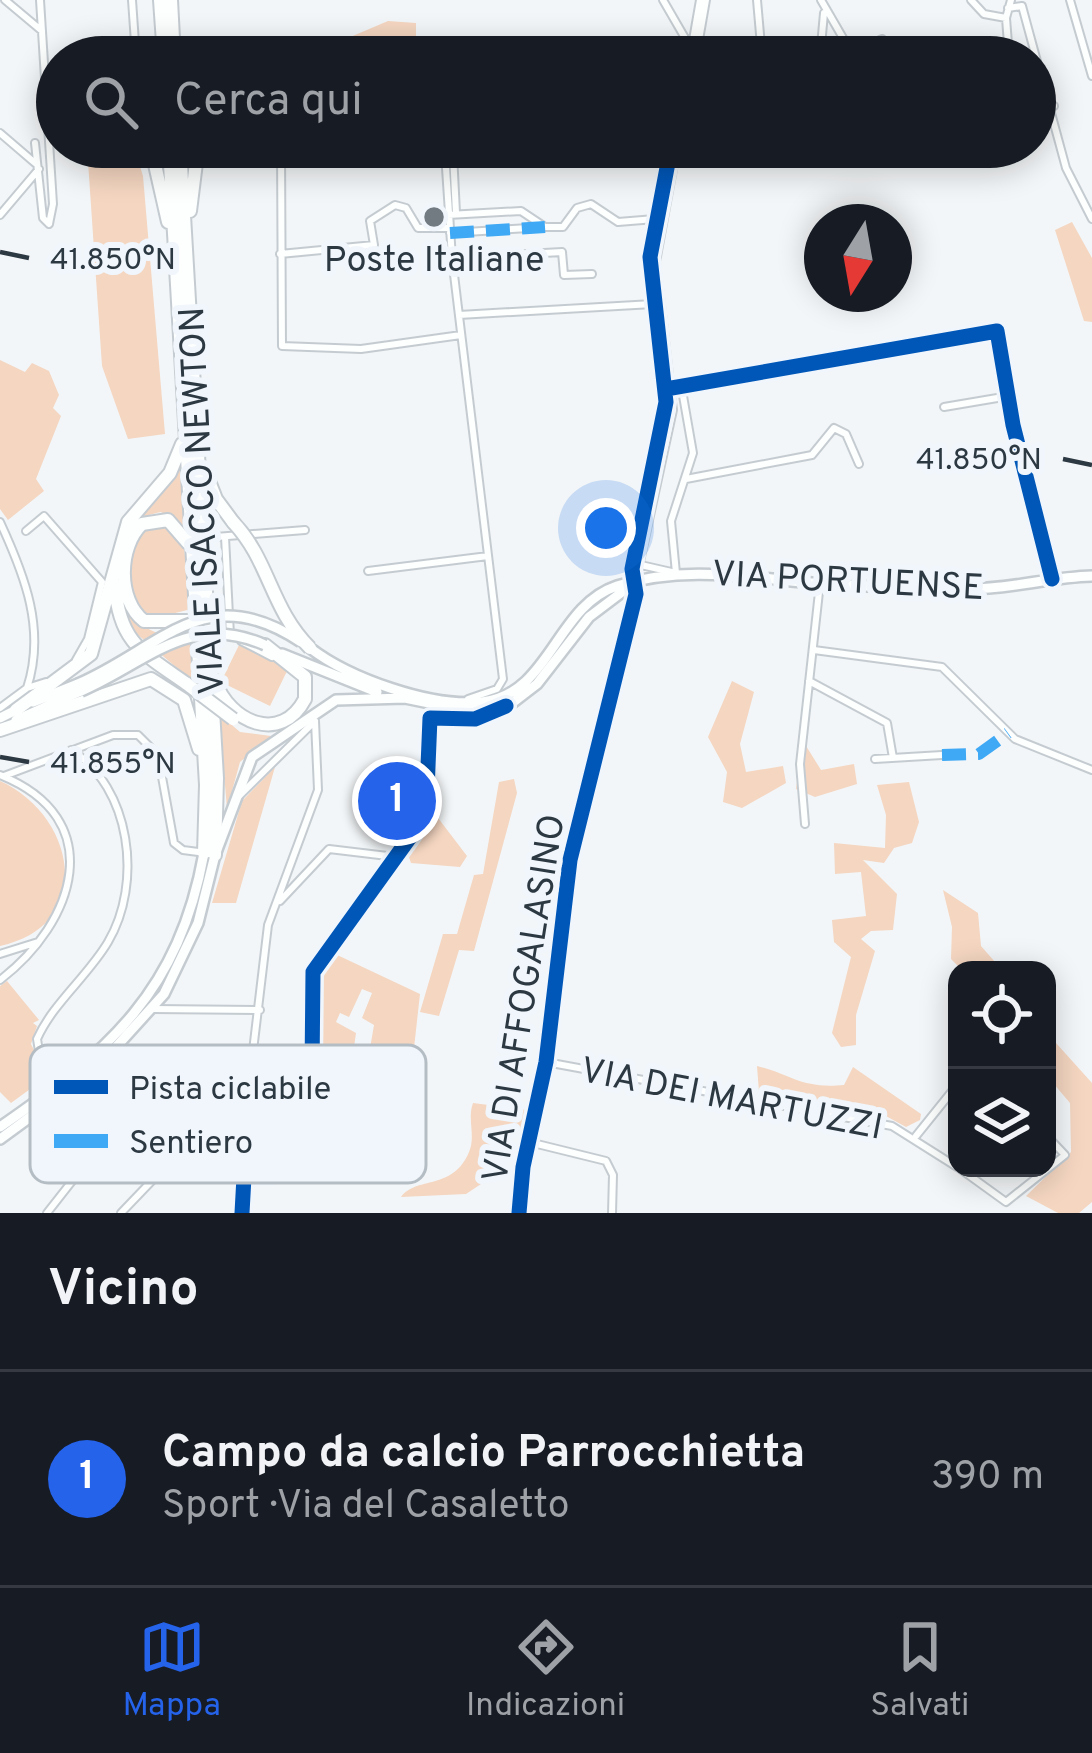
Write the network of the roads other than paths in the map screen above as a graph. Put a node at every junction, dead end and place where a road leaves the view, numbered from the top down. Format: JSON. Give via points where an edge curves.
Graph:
{"nodes":[{"id":1,"x":5,"y":0,"type":"edge"},
{"id":2,"x":40,"y":0,"type":"edge"},
{"id":3,"x":132,"y":0,"type":"edge"},
{"id":4,"x":160,"y":0,"type":"edge"},
{"id":5,"x":171,"y":0,"type":"edge"},
{"id":6,"x":663,"y":0,"type":"edge"},
{"id":7,"x":758,"y":0,"type":"edge"},
{"id":8,"x":821,"y":0,"type":"edge"},
{"id":9,"x":971,"y":0,"type":"edge"},
{"id":10,"x":1070,"y":0,"type":"edge"},
{"id":11,"x":703,"y":3,"type":"edge"},
{"id":12,"x":1008,"y":9,"type":"edge"},
{"id":13,"x":825,"y":10,"type":"junction"},
{"id":14,"x":42,"y":31,"type":"junction"},
{"id":15,"x":42,"y":36,"type":"edge"},
{"id":16,"x":135,"y":36,"type":"edge"},
{"id":17,"x":163,"y":36,"type":"edge"},
{"id":18,"x":174,"y":36,"type":"edge"},
{"id":19,"x":683,"y":36,"type":"edge"},
{"id":20,"x":697,"y":36,"type":"edge"},
{"id":21,"x":761,"y":36,"type":"edge"},
{"id":22,"x":822,"y":36,"type":"edge"},
{"id":23,"x":841,"y":36,"type":"edge"},
{"id":24,"x":1032,"y":36,"type":"edge"},
{"id":25,"x":1092,"y":76,"type":"edge"},
{"id":26,"x":1056,"y":116,"type":"edge"},
{"id":27,"x":0,"y":134,"type":"edge"},
{"id":28,"x":35,"y":143,"type":"dead end"},
{"id":29,"x":36,"y":149,"type":"edge"},
{"id":30,"x":36,"y":164,"type":"edge"},
{"id":31,"x":38,"y":168,"type":"edge"},
{"id":32,"x":39,"y":168,"type":"edge"},
{"id":33,"x":51,"y":168,"type":"edge"},
{"id":34,"x":157,"y":168,"type":"edge"},
{"id":35,"x":171,"y":168,"type":"edge"},
{"id":36,"x":180,"y":168,"type":"edge"},
{"id":37,"x":194,"y":168,"type":"edge"},
{"id":38,"x":281,"y":168,"type":"edge"},
{"id":39,"x":447,"y":168,"type":"edge"},
{"id":40,"x":670,"y":168,"type":"edge"},
{"id":41,"x":0,"y":215,"type":"edge"},
{"id":42,"x":452,"y":215,"type":"junction"},
{"id":43,"x":659,"y":219,"type":"junction"},
{"id":44,"x":1092,"y":219,"type":"edge"},
{"id":45,"x":545,"y":227,"type":"junction"},
{"id":46,"x":449,"y":230,"type":"junction"},
{"id":47,"x":180,"y":243,"type":"junction"},
{"id":48,"x":280,"y":254,"type":"junction"},
{"id":49,"x":452,"y":258,"type":"junction"},
{"id":50,"x":592,"y":274,"type":"dead end"},
{"id":51,"x":656,"y":304,"type":"junction"},
{"id":52,"x":459,"y":315,"type":"junction"},
{"id":53,"x":461,"y":335,"type":"junction"},
{"id":54,"x":674,"y":389,"type":"junction"},
{"id":55,"x":1010,"y":396,"type":"junction"},
{"id":56,"x":685,"y":407,"type":"junction"},
{"id":57,"x":944,"y":407,"type":"dead end"},
{"id":58,"x":673,"y":410,"type":"junction"},
{"id":59,"x":185,"y":431,"type":"junction"},
{"id":60,"x":198,"y":446,"type":"junction"},
{"id":61,"x":859,"y":464,"type":"dead end"},
{"id":62,"x":657,"y":467,"type":"junction"},
{"id":63,"x":686,"y":479,"type":"junction"},
{"id":64,"x":0,"y":522,"type":"edge"},
{"id":65,"x":305,"y":530,"type":"dead end"},
{"id":66,"x":26,"y":531,"type":"dead end"},
{"id":67,"x":224,"y":537,"type":"junction"},
{"id":68,"x":203,"y":538,"type":"junction"},
{"id":69,"x":193,"y":551,"type":"junction"},
{"id":70,"x":14,"y":556,"type":"junction"},
{"id":71,"x":488,"y":556,"type":"junction"},
{"id":72,"x":0,"y":563,"type":"edge"},
{"id":73,"x":636,"y":567,"type":"junction"},
{"id":74,"x":113,"y":572,"type":"junction"},
{"id":75,"x":368,"y":572,"type":"dead end"},
{"id":76,"x":676,"y":573,"type":"junction"},
{"id":77,"x":1092,"y":577,"type":"edge"},
{"id":78,"x":1052,"y":579,"type":"junction"},
{"id":79,"x":634,"y":583,"type":"junction"},
{"id":80,"x":820,"y":584,"type":"junction"},
{"id":81,"x":616,"y":586,"type":"junction"},
{"id":82,"x":191,"y":621,"type":"junction"},
{"id":83,"x":265,"y":645,"type":"junction"},
{"id":84,"x":310,"y":648,"type":"junction"},
{"id":85,"x":814,"y":650,"type":"junction"},
{"id":86,"x":210,"y":664,"type":"junction"},
{"id":87,"x":287,"y":665,"type":"dead end"},
{"id":88,"x":354,"y":681,"type":"junction"},
{"id":89,"x":809,"y":681,"type":"junction"},
{"id":90,"x":27,"y":688,"type":"junction"},
{"id":91,"x":80,"y":688,"type":"junction"},
{"id":92,"x":405,"y":698,"type":"junction"},
{"id":93,"x":456,"y":702,"type":"junction"},
{"id":94,"x":506,"y":706,"type":"junction"},
{"id":95,"x":0,"y":708,"type":"edge"},
{"id":96,"x":319,"y":709,"type":"junction"},
{"id":97,"x":16,"y":710,"type":"junction"},
{"id":98,"x":0,"y":718,"type":"edge"},
{"id":99,"x":315,"y":721,"type":"junction"},
{"id":100,"x":290,"y":728,"type":"junction"},
{"id":101,"x":0,"y":729,"type":"edge"},
{"id":102,"x":71,"y":750,"type":"junction"},
{"id":103,"x":942,"y":755,"type":"dead end"},
{"id":104,"x":892,"y":758,"type":"junction"},
{"id":105,"x":875,"y":759,"type":"dead end"},
{"id":106,"x":1092,"y":770,"type":"edge"},
{"id":107,"x":2,"y":775,"type":"edge"},
{"id":108,"x":206,"y":785,"type":"junction"},
{"id":109,"x":229,"y":814,"type":"junction"},
{"id":110,"x":805,"y":824,"type":"dead end"},
{"id":111,"x":396,"y":857,"type":"junction"},
{"id":112,"x":208,"y":860,"type":"junction"},
{"id":113,"x":275,"y":908,"type":"junction"},
{"id":114,"x":41,"y":940,"type":"junction"},
{"id":115,"x":0,"y":954,"type":"edge"},
{"id":116,"x":0,"y":980,"type":"edge"},
{"id":117,"x":153,"y":1009,"type":"junction"},
{"id":118,"x":260,"y":1010,"type":"junction"},
{"id":119,"x":38,"y":1045,"type":"edge"},
{"id":120,"x":107,"y":1045,"type":"edge"},
{"id":121,"x":117,"y":1045,"type":"edge"},
{"id":122,"x":255,"y":1045,"type":"edge"},
{"id":123,"x":312,"y":1045,"type":"edge"},
{"id":124,"x":547,"y":1062,"type":"junction"},
{"id":125,"x":948,"y":1096,"type":"edge"},
{"id":126,"x":30,"y":1112,"type":"edge"},
{"id":127,"x":30,"y":1113,"type":"edge"},
{"id":128,"x":0,"y":1127,"type":"edge"},
{"id":129,"x":916,"y":1136,"type":"junction"},
{"id":130,"x":0,"y":1139,"type":"edge"},
{"id":131,"x":530,"y":1142,"type":"junction"},
{"id":132,"x":948,"y":1160,"type":"edge"},
{"id":133,"x":972,"y":1177,"type":"edge"},
{"id":134,"x":1038,"y":1177,"type":"edge"},
{"id":135,"x":71,"y":1183,"type":"edge"},
{"id":136,"x":150,"y":1183,"type":"edge"},
{"id":137,"x":244,"y":1183,"type":"edge"},
{"id":138,"x":47,"y":1213,"type":"edge"},
{"id":139,"x":121,"y":1213,"type":"edge"},
{"id":140,"x":242,"y":1213,"type":"edge"},
{"id":141,"x":520,"y":1213,"type":"edge"},
{"id":142,"x":612,"y":1213,"type":"edge"}],
"edges":[{"from":1,"to":14,"type":"street"},
{"from":2,"to":14,"type":"street"},
{"from":3,"to":16,"type":"street"},
{"from":4,"to":17,"type":"highway"},
{"from":5,"to":18,"type":"highway"},
{"from":6,"to":19,"type":"street"},
{"from":7,"to":21,"type":"street"},
{"from":8,"to":13,"type":"street"},
{"from":9,"to":12,"type":"street","via":[[984,14]]},
{"from":10,"to":25,"type":"street"},
{"from":11,"to":20,"type":"street"},
{"from":12,"to":24,"type":"street","via":[[1022,6]]},
{"from":13,"to":22,"type":"street"},
{"from":13,"to":23,"type":"street"},
{"from":14,"to":15,"type":"street"},
{"from":26,"to":44,"type":"street","via":[[1066,169]]},
{"from":27,"to":30,"type":"street"},
{"from":28,"to":29,"type":"street"},
{"from":31,"to":41,"type":"street"},
{"from":32,"to":33,"type":"street","via":[[49,224]]},
{"from":34,"to":47,"type":"highway"},
{"from":35,"to":47,"type":"highway","name":"VIALE ISACCO NEWTON"},
{"from":36,"to":47,"type":"highway","name":"VIALE ISACCO NEWTON"},
{"from":37,"to":47,"type":"highway"},
{"from":38,"to":48,"type":"street"},
{"from":39,"to":42,"type":"street"},
{"from":40,"to":43,"type":"street"},
{"from":42,"to":45,"type":"street","via":[[521,211]]},
{"from":42,"to":46,"type":"street"},
{"from":43,"to":45,"type":"street","via":[[618,222],[591,204],[563,227]]},
{"from":43,"to":51,"type":"street","via":[[650,257]]},
{"from":45,"to":46,"type":"street"},
{"from":46,"to":48,"type":"street","via":[[418,228],[395,205],[370,220],[374,244]]},
{"from":46,"to":49,"type":"street"},
{"from":47,"to":59,"type":"highway","name":"VIALE ISACCO NEWTON"},
{"from":47,"to":60,"type":"highway","name":"VIALE ISACCO NEWTON"},
{"from":48,"to":53,"type":"street","via":[[284,348],[361,349]]},
{"from":49,"to":50,"type":"street","via":[[562,252],[564,275]]},
{"from":49,"to":52,"type":"street"},
{"from":51,"to":52,"type":"street"},
{"from":51,"to":54,"type":"street"},
{"from":52,"to":53,"type":"street"},
{"from":53,"to":71,"type":"street"},
{"from":54,"to":55,"type":"street","via":[[990,329],[1002,336]]},
{"from":54,"to":56,"type":"street"},
{"from":54,"to":58,"type":"street"},
{"from":54,"to":62,"type":"street"},
{"from":55,"to":57,"type":"street"},
{"from":55,"to":78,"type":"street"},
{"from":56,"to":58,"type":"street"},
{"from":56,"to":63,"type":"street","via":[[693,450]]},
{"from":58,"to":62,"type":"street"},
{"from":59,"to":69,"type":"highway","name":"VIALE ISACCO NEWTON"},
{"from":59,"to":74,"type":"highway","via":[[170,473],[128,522]]},
{"from":60,"to":68,"type":"highway","name":"VIALE ISACCO NEWTON"},
{"from":60,"to":84,"type":"highway","bridge":true,"via":[[211,491],[258,551],[282,616]]},
{"from":61,"to":63,"type":"street","via":[[846,434],[834,428],[812,455]]},
{"from":62,"to":73,"type":"street","name":"VIA DI AFFOGALASINO"},
{"from":63,"to":76,"type":"street","via":[[670,523]]},
{"from":64,"to":70,"type":"street"},
{"from":65,"to":67,"type":"street"},
{"from":66,"to":90,"type":"street","via":[[44,516],[101,582],[79,656]]},
{"from":67,"to":68,"type":"street"},
{"from":67,"to":87,"type":"street","via":[[229,633]]},
{"from":68,"to":86,"type":"highway","name":"VIALE ISACCO NEWTON"},
{"from":69,"to":82,"type":"highway","via":[[175,523],[159,519],[140,526],[126,555],[130,605],[152,624]]},
{"from":69,"to":108,"type":"highway","name":"VIALE ISACCO NEWTON"},
{"from":70,"to":72,"type":"street"},
{"from":70,"to":90,"type":"street","via":[[35,625]]},
{"from":71,"to":75,"type":"street"},
{"from":71,"to":93,"type":"street","via":[[503,681]]},
{"from":73,"to":76,"type":"street","name":"VIA PORTUENSE"},
{"from":73,"to":79,"type":"street","name":"VIA DI AFFOGALASINO"},
{"from":73,"to":81,"type":"street"},
{"from":74,"to":97,"type":"highway","via":[[87,659]]},
{"from":74,"to":100,"type":"highway","bridge":true,"via":[[122,629],[233,719],[263,733]]},
{"from":76,"to":79,"type":"main road","name":"VIA PORTUENSE"},
{"from":76,"to":80,"type":"main road","name":"VIA PORTUENSE"},
{"from":77,"to":78,"type":"main road","name":"VIA PORTUENSE"},
{"from":78,"to":80,"type":"main road","name":"VIA PORTUENSE","via":[[976,589]]},
{"from":79,"to":81,"type":"main road","name":"VIA PORTUENSE"},
{"from":79,"to":94,"type":"main road","name":"VIA PORTUENSE","via":[[583,623],[537,684]]},
{"from":79,"to":124,"type":"street","name":"VIA DI AFFOGALASINO","via":[[570,860]]},
{"from":80,"to":85,"type":"street"},
{"from":81,"to":93,"type":"main road","via":[[585,608],[520,688],[495,700]]},
{"from":82,"to":84,"type":"main road","bridge":true,"via":[[253,618]]},
{"from":82,"to":91,"type":"main road","bridge":true},
{"from":83,"to":86,"type":"highway","via":[[301,671],[307,692],[286,721],[252,722],[225,703]]},
{"from":83,"to":88,"type":"main road"},
{"from":83,"to":91,"type":"main road","bridge":true,"via":[[231,634],[188,634]]},
{"from":84,"to":88,"type":"main road"},
{"from":85,"to":89,"type":"street"},
{"from":85,"to":106,"type":"street","via":[[942,667],[1015,739]]},
{"from":86,"to":112,"type":"highway","name":"VIALE ISACCO NEWTON"},
{"from":88,"to":92,"type":"main road"},
{"from":88,"to":93,"type":"main road"},
{"from":89,"to":104,"type":"street","via":[[887,723]]},
{"from":89,"to":110,"type":"street","via":[[800,764]]},
{"from":90,"to":95,"type":"street"},
{"from":91,"to":97,"type":"main road"},
{"from":91,"to":101,"type":"main road"},
{"from":92,"to":94,"type":"main road","via":[[471,711]]},
{"from":92,"to":96,"type":"main road","via":[[355,696]]},
{"from":94,"to":111,"type":"street","via":[[475,719],[430,718],[428,811]]},
{"from":96,"to":99,"type":"street"},
{"from":96,"to":100,"type":"main road"},
{"from":97,"to":98,"type":"main road"},
{"from":99,"to":109,"type":"street","via":[[266,765]]},
{"from":99,"to":113,"type":"street","via":[[318,790]]},
{"from":100,"to":109,"type":"main road","via":[[248,763]]},
{"from":101,"to":108,"type":"highway","via":[[136,681],[159,681],[188,709]]},
{"from":102,"to":107,"type":"street"},
{"from":102,"to":112,"type":"street","via":[[120,733],[148,740],[159,759],[173,841]]},
{"from":102,"to":119,"type":"street","via":[[110,796],[127,875],[110,939]]},
{"from":103,"to":104,"type":"street"},
{"from":104,"to":105,"type":"street"},
{"from":107,"to":114,"type":"street","via":[[45,806],[69,854],[66,902]]},
{"from":108,"to":112,"type":"highway","name":"VIALE ISACCO NEWTON"},
{"from":109,"to":112,"type":"main road"},
{"from":111,"to":113,"type":"street","via":[[329,849]]},
{"from":111,"to":123,"type":"street","via":[[314,969]]},
{"from":112,"to":117,"type":"main road","name":"VIALE ISACCO NEWTON","via":[[190,943]]},
{"from":112,"to":120,"type":"main road","name":"VIALE ISACCO NEWTON","via":[[149,997]]},
{"from":113,"to":118,"type":"street"},
{"from":114,"to":115,"type":"street"},
{"from":114,"to":116,"type":"street"},
{"from":117,"to":118,"type":"street"},
{"from":117,"to":121,"type":"main road","name":"VIALE ISACCO NEWTON"},
{"from":118,"to":122,"type":"street"},
{"from":124,"to":129,"type":"street","name":"VIA DEI MARTUZZI"},
{"from":124,"to":131,"type":"street","name":"VIA DI AFFOGALASINO"},
{"from":125,"to":129,"type":"street","name":"VIA DEI MARTUZZI"},
{"from":126,"to":128,"type":"main road","name":"VIALE ISACCO NEWTON"},
{"from":127,"to":130,"type":"main road","name":"VIALE ISACCO NEWTON"},
{"from":129,"to":132,"type":"street","name":"VIA DEI MARTUZZI"},
{"from":131,"to":141,"type":"street","name":"VIA DI AFFOGALASINO"},
{"from":131,"to":142,"type":"street","via":[[606,1161],[614,1175]]},
{"from":133,"to":134,"type":"street","name":"VIA DEI MARTUZZI","via":[[1006,1202]]},
{"from":135,"to":138,"type":"street"},
{"from":136,"to":139,"type":"street"},
{"from":137,"to":140,"type":"street"}]}
